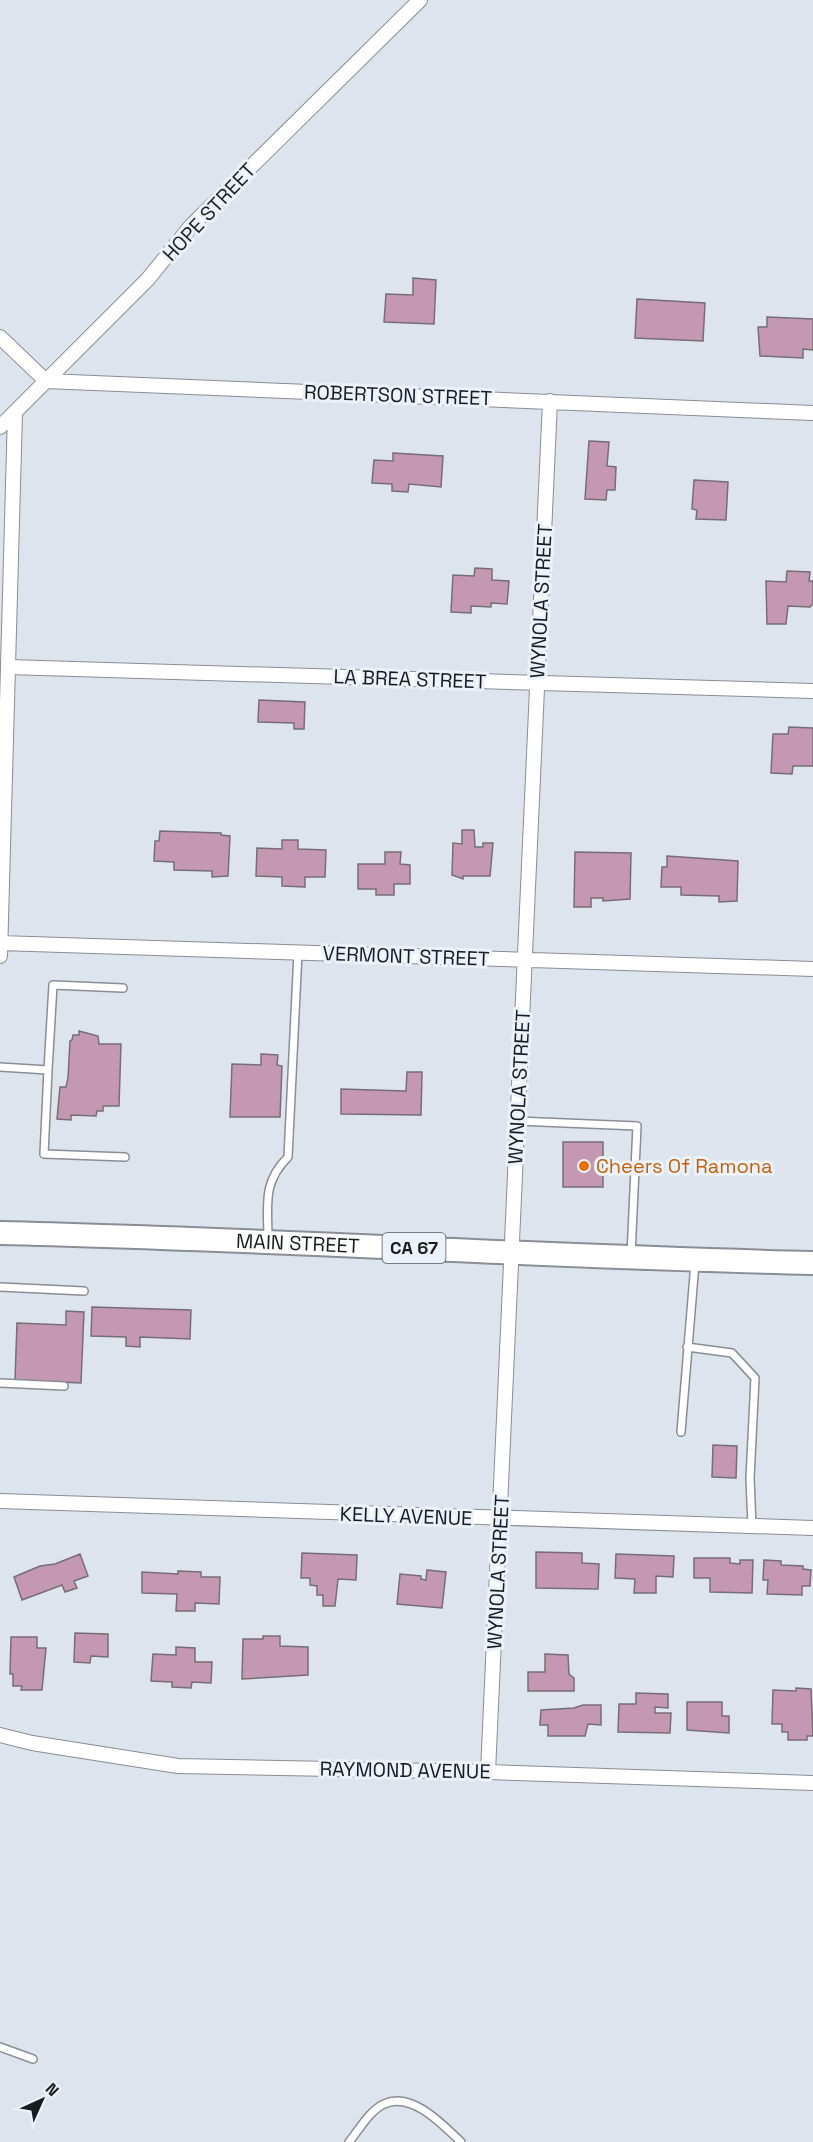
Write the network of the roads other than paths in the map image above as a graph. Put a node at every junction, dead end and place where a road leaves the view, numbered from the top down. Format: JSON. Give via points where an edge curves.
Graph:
{"nodes":[{"id":1,"x":420,"y":0,"type":"edge"},
{"id":2,"x":0,"y":337,"type":"edge"},
{"id":3,"x":46,"y":381,"type":"junction"},
{"id":4,"x":550,"y":401,"type":"junction"},
{"id":5,"x":15,"y":412,"type":"junction"},
{"id":6,"x":813,"y":413,"type":"edge"},
{"id":7,"x":0,"y":427,"type":"edge"},
{"id":8,"x":8,"y":667,"type":"junction"},
{"id":9,"x":537,"y":682,"type":"junction"},
{"id":10,"x":813,"y":691,"type":"edge"},
{"id":11,"x":0,"y":943,"type":"edge"},
{"id":12,"x":298,"y":952,"type":"junction"},
{"id":13,"x":0,"y":956,"type":"edge"},
{"id":14,"x":525,"y":960,"type":"junction"},
{"id":15,"x":813,"y":969,"type":"edge"},
{"id":16,"x":123,"y":988,"type":"dead end"},
{"id":17,"x":0,"y":1067,"type":"edge"},
{"id":18,"x":48,"y":1070,"type":"junction"},
{"id":19,"x":517,"y":1121,"type":"junction"},
{"id":20,"x":125,"y":1157,"type":"dead end"},
{"id":21,"x":0,"y":1233,"type":"edge"},
{"id":22,"x":268,"y":1240,"type":"junction"},
{"id":23,"x":511,"y":1253,"type":"junction"},
{"id":24,"x":631,"y":1258,"type":"junction"},
{"id":25,"x":695,"y":1260,"type":"junction"},
{"id":26,"x":813,"y":1263,"type":"edge"},
{"id":27,"x":0,"y":1287,"type":"edge"},
{"id":28,"x":84,"y":1290,"type":"dead end"},
{"id":29,"x":687,"y":1347,"type":"junction"},
{"id":30,"x":0,"y":1383,"type":"edge"},
{"id":31,"x":64,"y":1386,"type":"dead end"},
{"id":32,"x":681,"y":1432,"type":"dead end"},
{"id":33,"x":0,"y":1501,"type":"edge"},
{"id":34,"x":501,"y":1519,"type":"junction"},
{"id":35,"x":752,"y":1526,"type":"junction"},
{"id":36,"x":813,"y":1528,"type":"edge"},
{"id":37,"x":0,"y":1735,"type":"edge"},
{"id":38,"x":488,"y":1772,"type":"junction"},
{"id":39,"x":813,"y":1783,"type":"edge"},
{"id":40,"x":0,"y":2047,"type":"edge"},
{"id":41,"x":33,"y":2059,"type":"dead end"},
{"id":42,"x":349,"y":2142,"type":"edge"},
{"id":43,"x":461,"y":2142,"type":"edge"}],
"edges":[{"from":1,"to":3,"type":"street","name":"HOPE STREET","via":[[191,226],[148,279]]},
{"from":2,"to":3,"type":"street"},
{"from":3,"to":4,"type":"street","name":"ROBERTSON STREET"},
{"from":3,"to":5,"type":"street","name":"HOPE STREET"},
{"from":4,"to":6,"type":"street","name":"ROBERTSON STREET"},
{"from":4,"to":9,"type":"street","name":"WYNOLA STREET"},
{"from":5,"to":7,"type":"street","name":"HOPE STREET"},
{"from":5,"to":8,"type":"street"},
{"from":8,"to":9,"type":"street","name":"LA BREA STREET"},
{"from":8,"to":11,"type":"street"},
{"from":9,"to":10,"type":"street","name":"LA BREA STREET"},
{"from":9,"to":14,"type":"street","name":"WYNOLA STREET"},
{"from":11,"to":12,"type":"street","name":"VERMONT STREET"},
{"from":11,"to":13,"type":"street"},
{"from":12,"to":14,"type":"street","name":"VERMONT STREET"},
{"from":12,"to":22,"type":"lane","via":[[288,1157],[269,1182]]},
{"from":14,"to":15,"type":"street","name":"VERMONT STREET"},
{"from":14,"to":19,"type":"street","name":"WYNOLA STREET"},
{"from":16,"to":18,"type":"lane","via":[[53,985]]},
{"from":17,"to":18,"type":"lane"},
{"from":18,"to":20,"type":"lane","via":[[44,1154]]},
{"from":19,"to":23,"type":"street","name":"WYNOLA STREET"},
{"from":19,"to":24,"type":"lane","via":[[637,1126]]},
{"from":21,"to":22,"type":"main road","name":"MAIN STREET","number":"CA 67"},
{"from":22,"to":23,"type":"main road","name":"MAIN STREET","number":"CA 67"},
{"from":23,"to":24,"type":"main road","name":"MAIN STREET","number":"CA 67"},
{"from":23,"to":34,"type":"street","name":"WYNOLA STREET"},
{"from":24,"to":25,"type":"main road","name":"MAIN STREET","number":"CA 67"},
{"from":25,"to":26,"type":"main road","name":"MAIN STREET","number":"CA 67"},
{"from":25,"to":29,"type":"lane"},
{"from":27,"to":28,"type":"lane"},
{"from":29,"to":32,"type":"lane"},
{"from":29,"to":35,"type":"lane","via":[[732,1353],[755,1378]]},
{"from":30,"to":31,"type":"lane"},
{"from":33,"to":34,"type":"street","name":"KELLY AVENUE"},
{"from":34,"to":35,"type":"street","name":"KELLY AVENUE"},
{"from":34,"to":38,"type":"street","name":"WYNOLA STREET"},
{"from":35,"to":36,"type":"street","name":"KELLY AVENUE"},
{"from":37,"to":38,"type":"street","name":"RAYMOND AVENUE","via":[[178,1766]]},
{"from":38,"to":39,"type":"street","name":"RAYMOND AVENUE"},
{"from":40,"to":41,"type":"lane"},
{"from":42,"to":43,"type":"lane","via":[[377,2109],[392,2102],[405,2102],[422,2110]]}]}
